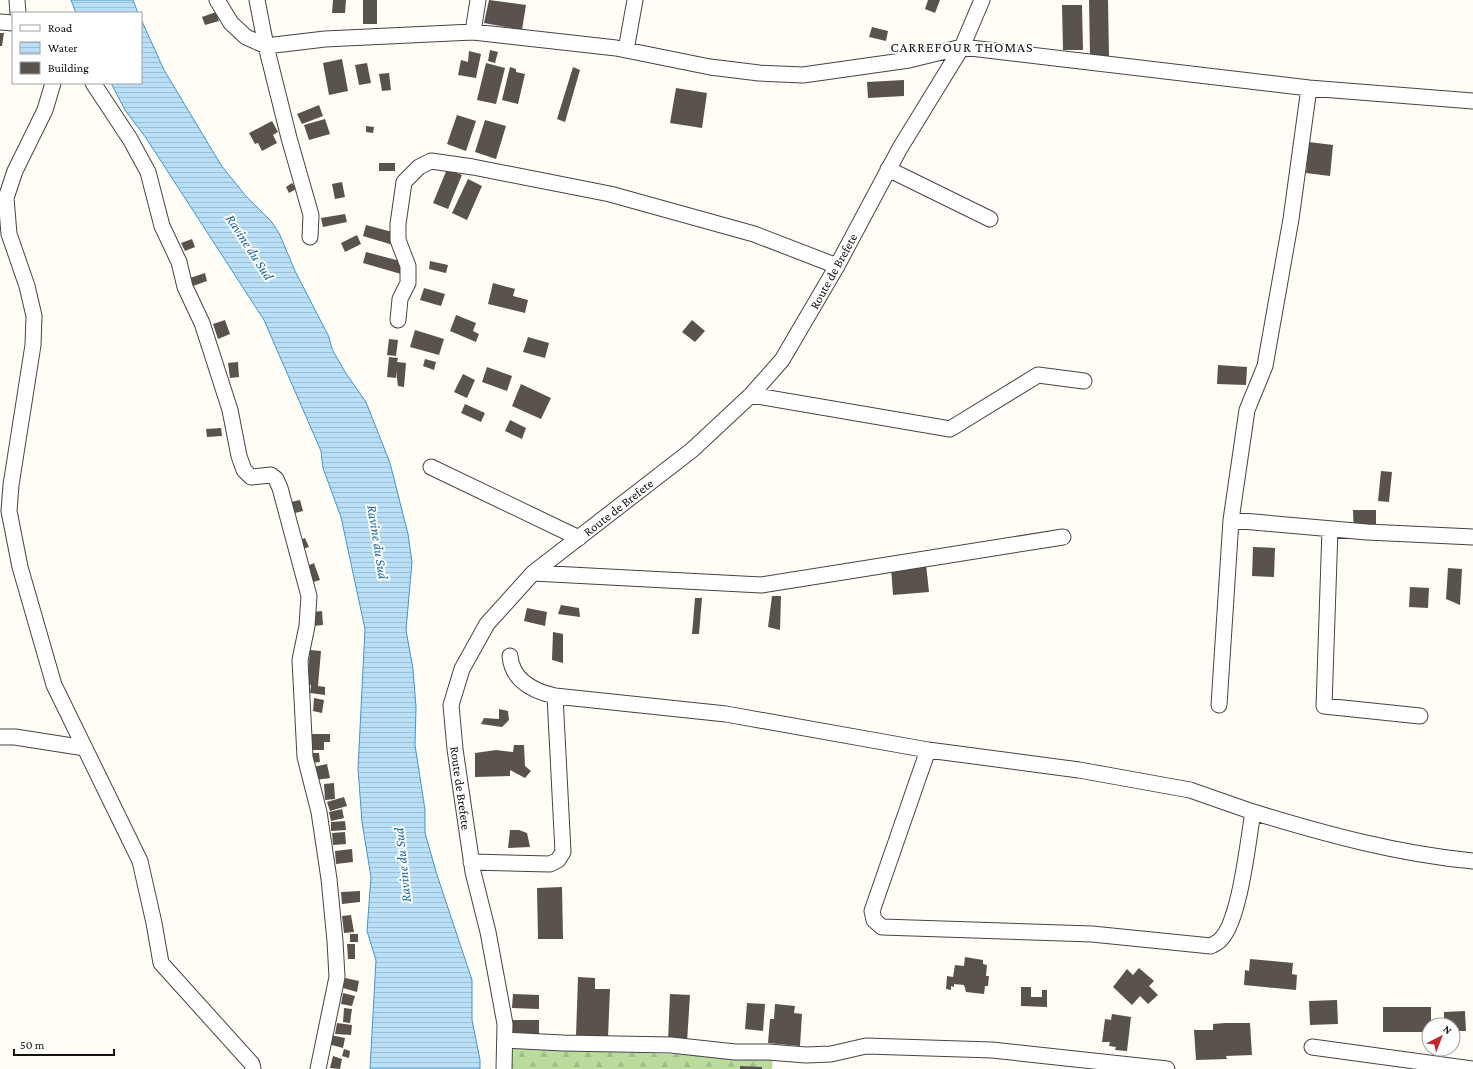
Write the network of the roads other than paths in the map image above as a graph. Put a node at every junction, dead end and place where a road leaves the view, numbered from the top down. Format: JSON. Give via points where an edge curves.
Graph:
{"nodes":[{"id":1,"x":17,"y":0,"type":"edge"},
{"id":2,"x":218,"y":0,"type":"edge"},
{"id":3,"x":257,"y":0,"type":"edge"},
{"id":4,"x":478,"y":0,"type":"edge"},
{"id":5,"x":635,"y":0,"type":"edge"},
{"id":6,"x":982,"y":0,"type":"edge"},
{"id":7,"x":18,"y":12,"type":"edge"},
{"id":8,"x":0,"y":22,"type":"edge"},
{"id":9,"x":12,"y":23,"type":"edge"},
{"id":10,"x":473,"y":32,"type":"junction"},
{"id":11,"x":266,"y":46,"type":"junction"},
{"id":12,"x":962,"y":47,"type":"junction"},
{"id":13,"x":626,"y":50,"type":"junction"},
{"id":14,"x":53,"y":84,"type":"edge"},
{"id":15,"x":95,"y":84,"type":"edge"},
{"id":16,"x":1309,"y":88,"type":"junction"},
{"id":17,"x":1473,"y":101,"type":"edge"},
{"id":18,"x":888,"y":169,"type":"junction"},
{"id":19,"x":990,"y":219,"type":"dead end"},
{"id":20,"x":310,"y":237,"type":"dead end"},
{"id":21,"x":837,"y":266,"type":"junction"},
{"id":22,"x":398,"y":320,"type":"dead end"},
{"id":23,"x":1084,"y":381,"type":"dead end"},
{"id":24,"x":751,"y":394,"type":"junction"},
{"id":25,"x":432,"y":467,"type":"dead end"},
{"id":26,"x":1231,"y":520,"type":"junction"},
{"id":27,"x":1330,"y":528,"type":"junction"},
{"id":28,"x":1063,"y":537,"type":"dead end"},
{"id":29,"x":1473,"y":537,"type":"edge"},
{"id":30,"x":579,"y":538,"type":"junction"},
{"id":31,"x":533,"y":574,"type":"junction"},
{"id":32,"x":510,"y":656,"type":"dead end"},
{"id":33,"x":555,"y":696,"type":"junction"},
{"id":34,"x":1219,"y":705,"type":"dead end"},
{"id":35,"x":1420,"y":716,"type":"dead end"},
{"id":36,"x":0,"y":737,"type":"edge"},
{"id":37,"x":85,"y":748,"type":"junction"},
{"id":38,"x":928,"y":750,"type":"junction"},
{"id":39,"x":1253,"y":812,"type":"junction"},
{"id":40,"x":1473,"y":861,"type":"edge"},
{"id":41,"x":472,"y":862,"type":"junction"},
{"id":42,"x":505,"y":1040,"type":"junction"},
{"id":43,"x":1312,"y":1047,"type":"dead end"},
{"id":44,"x":253,"y":1069,"type":"edge"},
{"id":45,"x":318,"y":1069,"type":"edge"},
{"id":46,"x":504,"y":1069,"type":"edge"},
{"id":47,"x":1167,"y":1069,"type":"edge"},
{"id":48,"x":1473,"y":1069,"type":"edge"}],
"edges":[{"from":1,"to":7,"type":"street"},
{"from":2,"to":11,"type":"street","via":[[231,23],[246,37]]},
{"from":3,"to":11,"type":"street"},
{"from":4,"to":10,"type":"street"},
{"from":5,"to":13,"type":"street"},
{"from":6,"to":12,"type":"street","name":"Route de Brefete"},
{"from":8,"to":9,"type":"street"},
{"from":10,"to":11,"type":"street","via":[[326,39]]},
{"from":10,"to":13,"type":"street"},
{"from":11,"to":20,"type":"street","via":[[311,215]]},
{"from":12,"to":13,"type":"street","via":[[909,60],[803,75],[710,67]]},
{"from":12,"to":16,"type":"street"},
{"from":12,"to":18,"type":"street","name":"Route de Brefete"},
{"from":14,"to":37,"type":"street","via":[[46,110],[15,171],[6,198],[9,234],[27,286],[34,316],[33,345],[9,511],[20,567],[54,685]]},
{"from":15,"to":45,"type":"street","via":[[148,172],[162,226],[179,262],[185,288],[202,323],[230,410],[244,470],[251,476],[271,475],[280,488],[308,596],[307,626],[300,660],[305,758],[319,812],[329,879],[337,977]]},
{"from":16,"to":17,"type":"street"},
{"from":16,"to":26,"type":"street","via":[[1291,219],[1265,366],[1248,410]]},
{"from":18,"to":19,"type":"street"},
{"from":18,"to":21,"type":"street","name":"Route de Brefete"},
{"from":21,"to":22,"type":"street","via":[[754,234],[610,194],[430,161],[419,167],[404,182],[398,240],[408,266],[408,283],[400,299]]},
{"from":21,"to":24,"type":"street","name":"Route de Brefete","via":[[782,360]]},
{"from":23,"to":24,"type":"street","via":[[1038,375],[950,429]]},
{"from":24,"to":30,"type":"street","name":"Route de Brefete","via":[[692,450]]},
{"from":25,"to":30,"type":"street"},
{"from":26,"to":27,"type":"street"},
{"from":26,"to":34,"type":"street"},
{"from":27,"to":29,"type":"street"},
{"from":27,"to":35,"type":"street","via":[[1324,706]]},
{"from":28,"to":31,"type":"street","via":[[762,585]]},
{"from":30,"to":31,"type":"street","name":"Route de Brefete"},
{"from":31,"to":41,"type":"street","name":"Route de Brefete","via":[[487,624],[462,669],[451,705]]},
{"from":32,"to":33,"type":"street","via":[[511,665],[519,678],[538,692]]},
{"from":33,"to":38,"type":"street","via":[[726,714]]},
{"from":33,"to":41,"type":"street","via":[[563,852],[558,860],[550,864]]},
{"from":36,"to":37,"type":"street"},
{"from":37,"to":44,"type":"street","via":[[140,861],[161,963],[252,1064]]},
{"from":38,"to":39,"type":"street","via":[[1079,770],[1190,790]]},
{"from":38,"to":39,"type":"street","via":[[872,911],[874,920],[882,927],[1092,934],[1211,946],[1221,940],[1236,911]]},
{"from":39,"to":40,"type":"street","via":[[1326,834],[1430,857]]},
{"from":41,"to":42,"type":"street","name":"Route de Brefete","via":[[490,940],[505,1024]]},
{"from":42,"to":46,"type":"street","name":"Route de Brefete"},
{"from":42,"to":47,"type":"street","via":[[671,1045],[806,1056],[831,1054],[866,1046],[992,1050]]},
{"from":43,"to":48,"type":"street"}]}
